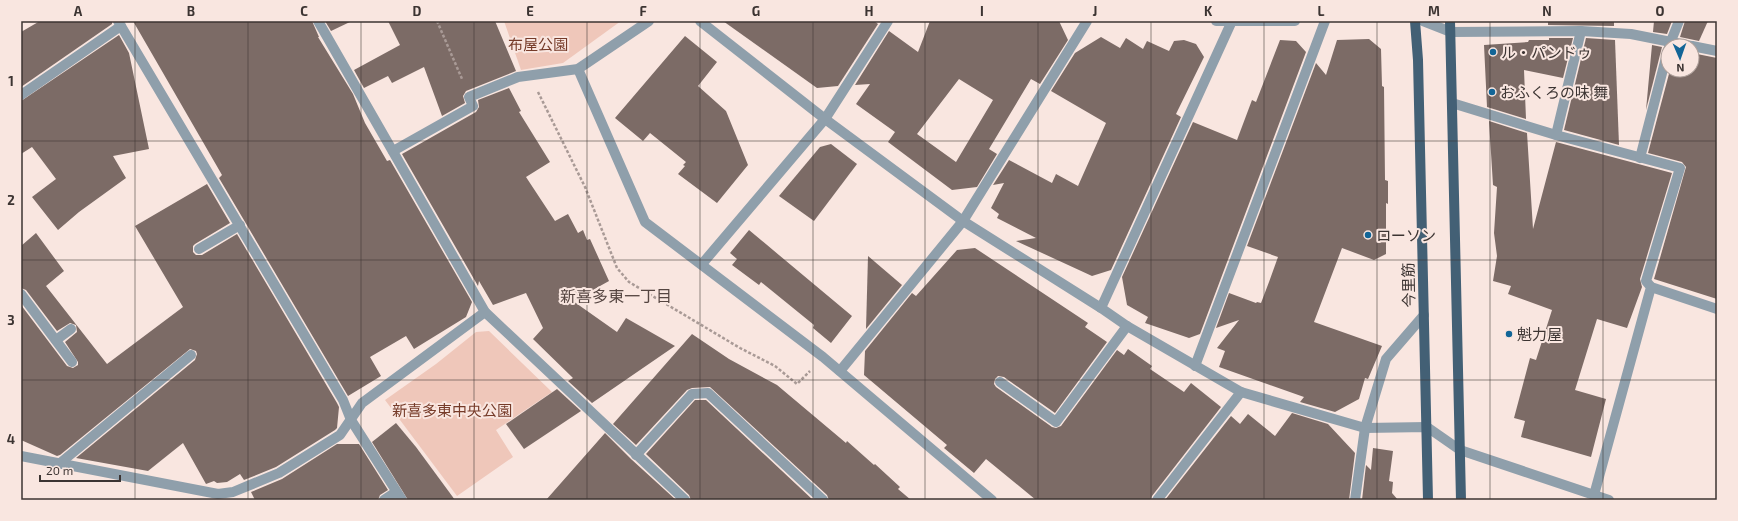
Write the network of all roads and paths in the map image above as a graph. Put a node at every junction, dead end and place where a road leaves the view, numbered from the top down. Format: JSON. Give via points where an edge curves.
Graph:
{"nodes":[{"id":1,"x":318,"y":21,"type":"edge"},
{"id":2,"x":437,"y":21,"type":"edge"},
{"id":3,"x":649,"y":21,"type":"edge"},
{"id":4,"x":700,"y":21,"type":"edge"},
{"id":5,"x":888,"y":21,"type":"edge"},
{"id":6,"x":1088,"y":21,"type":"edge"},
{"id":7,"x":1216,"y":21,"type":"edge"},
{"id":8,"x":1232,"y":21,"type":"edge"},
{"id":9,"x":1295,"y":21,"type":"edge"},
{"id":10,"x":1325,"y":21,"type":"edge"},
{"id":11,"x":1415,"y":21,"type":"edge"},
{"id":12,"x":1423,"y":21,"type":"edge"},
{"id":13,"x":1450,"y":21,"type":"edge"},
{"id":14,"x":1679,"y":21,"type":"edge"},
{"id":15,"x":119,"y":23,"type":"edge"},
{"id":16,"x":1581,"y":31,"type":"junction"},
{"id":17,"x":1451,"y":32,"type":"junction"},
{"id":18,"x":1672,"y":38,"type":"edge"},
{"id":19,"x":1660,"y":43,"type":"edge"},
{"id":20,"x":1700,"y":48,"type":"edge"},
{"id":21,"x":1717,"y":51,"type":"edge"},
{"id":22,"x":578,"y":69,"type":"junction"},
{"id":23,"x":530,"y":76,"type":"junction"},
{"id":24,"x":1661,"y":78,"type":"edge"},
{"id":25,"x":21,"y":95,"type":"edge"},
{"id":26,"x":469,"y":97,"type":"junction"},
{"id":27,"x":1452,"y":103,"type":"junction"},
{"id":28,"x":825,"y":120,"type":"junction"},
{"id":29,"x":1556,"y":135,"type":"junction"},
{"id":30,"x":393,"y":151,"type":"junction"},
{"id":31,"x":1640,"y":158,"type":"junction"},
{"id":32,"x":963,"y":221,"type":"junction"},
{"id":33,"x":240,"y":225,"type":"junction"},
{"id":34,"x":199,"y":249,"type":"dead end"},
{"id":35,"x":702,"y":264,"type":"junction"},
{"id":36,"x":1651,"y":287,"type":"junction"},
{"id":37,"x":21,"y":294,"type":"edge"},
{"id":38,"x":1101,"y":308,"type":"junction"},
{"id":39,"x":1717,"y":309,"type":"edge"},
{"id":40,"x":485,"y":312,"type":"junction"},
{"id":41,"x":1424,"y":315,"type":"junction"},
{"id":42,"x":1127,"y":326,"type":"junction"},
{"id":43,"x":71,"y":329,"type":"dead end"},
{"id":44,"x":56,"y":340,"type":"junction"},
{"id":45,"x":191,"y":355,"type":"dead end"},
{"id":46,"x":823,"y":357,"type":"junction"},
{"id":47,"x":72,"y":362,"type":"dead end"},
{"id":48,"x":1195,"y":366,"type":"junction"},
{"id":49,"x":840,"y":371,"type":"junction"},
{"id":50,"x":1000,"y":382,"type":"dead end"},
{"id":51,"x":1241,"y":392,"type":"junction"},
{"id":52,"x":351,"y":420,"type":"junction"},
{"id":53,"x":1427,"y":427,"type":"junction"},
{"id":54,"x":1365,"y":428,"type":"junction"},
{"id":55,"x":1460,"y":450,"type":"junction"},
{"id":56,"x":636,"y":455,"type":"junction"},
{"id":57,"x":21,"y":456,"type":"edge"},
{"id":58,"x":59,"y":464,"type":"junction"},
{"id":59,"x":1594,"y":495,"type":"junction"},
{"id":60,"x":399,"y":496,"type":"edge"},
{"id":61,"x":384,"y":500,"type":"edge"},
{"id":62,"x":685,"y":500,"type":"edge"},
{"id":63,"x":824,"y":500,"type":"edge"},
{"id":64,"x":992,"y":500,"type":"edge"},
{"id":65,"x":1157,"y":500,"type":"edge"},
{"id":66,"x":1355,"y":500,"type":"edge"},
{"id":67,"x":1428,"y":500,"type":"edge"},
{"id":68,"x":1461,"y":500,"type":"edge"},
{"id":69,"x":1609,"y":500,"type":"edge"}],
"edges":[{"from":1,"to":30,"type":"street"},
{"from":2,"to":26,"type":"path"},
{"from":3,"to":22,"type":"street"},
{"from":4,"to":28,"type":"street"},
{"from":5,"to":28,"type":"street"},
{"from":6,"to":32,"type":"street"},
{"from":7,"to":8,"type":"street"},
{"from":8,"to":9,"type":"street"},
{"from":8,"to":38,"type":"street"},
{"from":10,"to":48,"type":"street"},
{"from":11,"to":41,"type":"main road","name":"今里筋"},
{"from":12,"to":17,"type":"street"},
{"from":13,"to":17,"type":"main road"},
{"from":14,"to":18,"type":"street"},
{"from":15,"to":25,"type":"street"},
{"from":15,"to":33,"type":"street"},
{"from":16,"to":17,"type":"street"},
{"from":16,"to":19,"type":"street","via":[[1631,34]]},
{"from":16,"to":29,"type":"street"},
{"from":17,"to":27,"type":"main road"},
{"from":20,"to":21,"type":"street"},
{"from":22,"to":23,"type":"street"},
{"from":22,"to":35,"type":"street","via":[[645,222]]},
{"from":23,"to":26,"type":"street","via":[[518,77]]},
{"from":23,"to":46,"type":"path","via":[[585,186],[617,268],[629,282],[775,366],[797,384]]},
{"from":24,"to":31,"type":"street"},
{"from":26,"to":30,"type":"street","via":[[473,106]]},
{"from":27,"to":29,"type":"street"},
{"from":27,"to":55,"type":"main road"},
{"from":28,"to":32,"type":"street"},
{"from":28,"to":35,"type":"street"},
{"from":29,"to":31,"type":"street"},
{"from":30,"to":40,"type":"street"},
{"from":31,"to":36,"type":"street","via":[[1680,168],[1646,281]]},
{"from":32,"to":38,"type":"street"},
{"from":32,"to":49,"type":"street"},
{"from":33,"to":34,"type":"street"},
{"from":33,"to":52,"type":"street","via":[[343,400]]},
{"from":35,"to":46,"type":"street"},
{"from":36,"to":39,"type":"street"},
{"from":36,"to":59,"type":"street"},
{"from":37,"to":44,"type":"street"},
{"from":38,"to":42,"type":"street"},
{"from":40,"to":52,"type":"street","via":[[362,403]]},
{"from":40,"to":56,"type":"street"},
{"from":41,"to":53,"type":"main road","name":"今里筋"},
{"from":41,"to":54,"type":"street","via":[[1386,359]]},
{"from":42,"to":48,"type":"street"},
{"from":42,"to":50,"type":"street","via":[[1056,422]]},
{"from":43,"to":44,"type":"street"},
{"from":44,"to":47,"type":"street"},
{"from":45,"to":58,"type":"street"},
{"from":46,"to":49,"type":"street"},
{"from":48,"to":51,"type":"street"},
{"from":49,"to":64,"type":"street"},
{"from":51,"to":54,"type":"street"},
{"from":51,"to":65,"type":"street"},
{"from":52,"to":58,"type":"street","via":[[340,435],[296,464],[233,492],[218,494]]},
{"from":52,"to":60,"type":"street"},
{"from":53,"to":54,"type":"street"},
{"from":53,"to":55,"type":"street"},
{"from":53,"to":67,"type":"main road","name":"今里筋"},
{"from":54,"to":66,"type":"street"},
{"from":55,"to":59,"type":"street"},
{"from":55,"to":68,"type":"main road"},
{"from":56,"to":62,"type":"street"},
{"from":56,"to":63,"type":"street","via":[[692,394],[708,393]]},
{"from":57,"to":58,"type":"street"},
{"from":59,"to":69,"type":"street"},
{"from":60,"to":61,"type":"street"}]}
